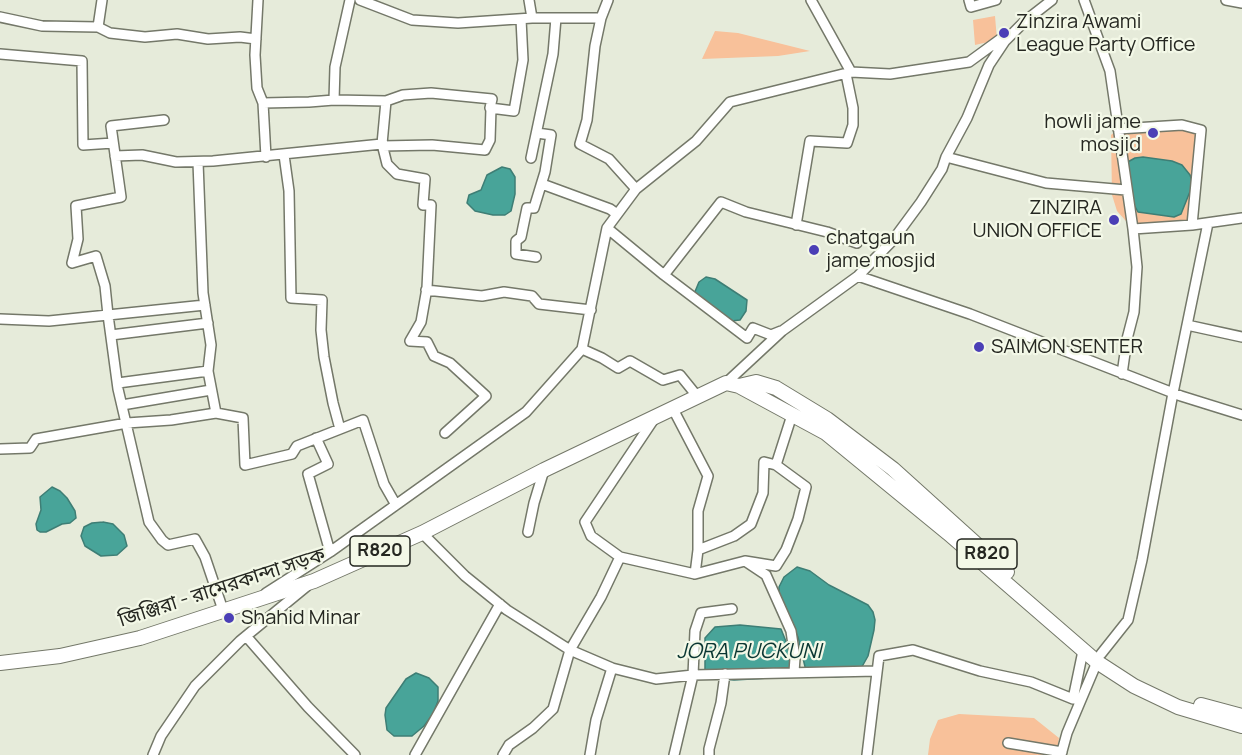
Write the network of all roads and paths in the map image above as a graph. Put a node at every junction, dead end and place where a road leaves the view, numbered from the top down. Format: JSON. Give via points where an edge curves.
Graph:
{"nodes":[{"id":1,"x":102,"y":0,"type":"edge"},
{"id":2,"x":258,"y":0,"type":"edge"},
{"id":3,"x":350,"y":0,"type":"edge"},
{"id":4,"x":360,"y":0,"type":"edge"},
{"id":5,"x":530,"y":0,"type":"edge"},
{"id":6,"x":608,"y":0,"type":"edge"},
{"id":7,"x":811,"y":0,"type":"edge"},
{"id":8,"x":969,"y":0,"type":"edge"},
{"id":9,"x":996,"y":0,"type":"edge"},
{"id":10,"x":1052,"y":0,"type":"edge"},
{"id":11,"x":1084,"y":0,"type":"edge"},
{"id":12,"x":1226,"y":0,"type":"edge"},
{"id":13,"x":1242,"y":3,"type":"edge"},
{"id":14,"x":0,"y":17,"type":"edge"},
{"id":15,"x":532,"y":18,"type":"junction"},
{"id":16,"x":556,"y":18,"type":"junction"},
{"id":17,"x":601,"y":18,"type":"junction"},
{"id":18,"x":521,"y":19,"type":"junction"},
{"id":19,"x":1025,"y":21,"type":"junction"},
{"id":20,"x":98,"y":27,"type":"junction"},
{"id":21,"x":256,"y":39,"type":"junction"},
{"id":22,"x":0,"y":54,"type":"edge"},
{"id":23,"x":848,"y":73,"type":"junction"},
{"id":24,"x":334,"y":100,"type":"junction"},
{"id":25,"x":386,"y":101,"type":"junction"},
{"id":26,"x":263,"y":103,"type":"junction"},
{"id":27,"x":491,"y":108,"type":"junction"},
{"id":28,"x":165,"y":120,"type":"dead end"},
{"id":29,"x":1118,"y":129,"type":"junction"},
{"id":30,"x":537,"y":133,"type":"junction"},
{"id":31,"x":113,"y":143,"type":"junction"},
{"id":32,"x":382,"y":145,"type":"junction"},
{"id":33,"x":284,"y":155,"type":"junction"},
{"id":34,"x":115,"y":156,"type":"junction"},
{"id":35,"x":266,"y":157,"type":"junction"},
{"id":36,"x":946,"y":157,"type":"junction"},
{"id":37,"x":531,"y":158,"type":"dead end"},
{"id":38,"x":198,"y":162,"type":"junction"},
{"id":39,"x":542,"y":184,"type":"junction"},
{"id":40,"x":636,"y":189,"type":"junction"},
{"id":41,"x":1126,"y":190,"type":"junction"},
{"id":42,"x":617,"y":214,"type":"junction"},
{"id":43,"x":1242,"y":218,"type":"edge"},
{"id":44,"x":1208,"y":223,"type":"junction"},
{"id":45,"x":796,"y":225,"type":"junction"},
{"id":46,"x":1192,"y":225,"type":"junction"},
{"id":47,"x":607,"y":228,"type":"junction"},
{"id":48,"x":1133,"y":229,"type":"junction"},
{"id":49,"x":857,"y":243,"type":"dead end"},
{"id":50,"x":536,"y":257,"type":"dead end"},
{"id":51,"x":664,"y":275,"type":"junction"},
{"id":52,"x":858,"y":276,"type":"junction"},
{"id":53,"x":426,"y":290,"type":"junction"},
{"id":54,"x":205,"y":305,"type":"junction"},
{"id":55,"x":591,"y":309,"type":"junction"},
{"id":56,"x":108,"y":315,"type":"junction"},
{"id":57,"x":0,"y":319,"type":"edge"},
{"id":58,"x":208,"y":323,"type":"junction"},
{"id":59,"x":1187,"y":325,"type":"junction"},
{"id":60,"x":782,"y":331,"type":"junction"},
{"id":61,"x":111,"y":335,"type":"junction"},
{"id":62,"x":1242,"y":337,"type":"edge"},
{"id":63,"x":582,"y":349,"type":"junction"},
{"id":64,"x":208,"y":371,"type":"junction"},
{"id":65,"x":1122,"y":374,"type":"junction"},
{"id":66,"x":118,"y":383,"type":"junction"},
{"id":67,"x":732,"y":385,"type":"junction"},
{"id":68,"x":211,"y":390,"type":"junction"},
{"id":69,"x":1173,"y":393,"type":"junction"},
{"id":70,"x":697,"y":396,"type":"junction"},
{"id":71,"x":122,"y":405,"type":"junction"},
{"id":72,"x":673,"y":409,"type":"junction"},
{"id":73,"x":216,"y":413,"type":"junction"},
{"id":74,"x":792,"y":415,"type":"junction"},
{"id":75,"x":1242,"y":415,"type":"edge"},
{"id":76,"x":654,"y":419,"type":"junction"},
{"id":77,"x":127,"y":423,"type":"junction"},
{"id":78,"x":340,"y":429,"type":"junction"},
{"id":79,"x":445,"y":433,"type":"dead end"},
{"id":80,"x":316,"y":438,"type":"junction"},
{"id":81,"x":0,"y":449,"type":"edge"},
{"id":82,"x":776,"y":465,"type":"junction"},
{"id":83,"x":544,"y":470,"type":"junction"},
{"id":84,"x":396,"y":505,"type":"junction"},
{"id":85,"x":528,"y":532,"type":"dead end"},
{"id":86,"x":422,"y":533,"type":"junction"},
{"id":87,"x":698,"y":550,"type":"junction"},
{"id":88,"x":330,"y":552,"type":"junction"},
{"id":89,"x":620,"y":557,"type":"junction"},
{"id":90,"x":746,"y":561,"type":"junction"},
{"id":91,"x":695,"y":574,"type":"junction"},
{"id":92,"x":314,"y":580,"type":"junction"},
{"id":93,"x":256,"y":599,"type":"junction"},
{"id":94,"x":500,"y":604,"type":"junction"},
{"id":95,"x":732,"y":609,"type":"dead end"},
{"id":96,"x":224,"y":610,"type":"junction"},
{"id":97,"x":1052,"y":618,"type":"junction"},
{"id":98,"x":246,"y":636,"type":"junction"},
{"id":99,"x":570,"y":650,"type":"junction"},
{"id":100,"x":1083,"y":651,"type":"junction"},
{"id":101,"x":1099,"y":658,"type":"junction"},
{"id":102,"x":0,"y":663,"type":"edge"},
{"id":103,"x":612,"y":668,"type":"junction"},
{"id":104,"x":877,"y":671,"type":"junction"},
{"id":105,"x":794,"y":672,"type":"junction"},
{"id":106,"x":725,"y":674,"type":"junction"},
{"id":107,"x":693,"y":675,"type":"junction"},
{"id":108,"x":1242,"y":716,"type":"edge"},
{"id":109,"x":1242,"y":726,"type":"edge"},
{"id":110,"x":1008,"y":743,"type":"dead end"},
{"id":111,"x":1061,"y":754,"type":"edge"},
{"id":112,"x":153,"y":755,"type":"edge"},
{"id":113,"x":355,"y":755,"type":"edge"},
{"id":114,"x":415,"y":755,"type":"edge"},
{"id":115,"x":503,"y":755,"type":"edge"},
{"id":116,"x":590,"y":755,"type":"edge"},
{"id":117,"x":674,"y":755,"type":"edge"},
{"id":118,"x":709,"y":755,"type":"edge"},
{"id":119,"x":867,"y":755,"type":"edge"}],
"edges":[{"from":1,"to":20,"type":"street"},
{"from":2,"to":21,"type":"street"},
{"from":3,"to":24,"type":"street","via":[[335,67]]},
{"from":4,"to":18,"type":"street","via":[[412,20],[458,23]]},
{"from":5,"to":15,"type":"street"},
{"from":6,"to":17,"type":"street"},
{"from":7,"to":23,"type":"street"},
{"from":8,"to":9,"type":"street","via":[[971,7]]},
{"from":10,"to":19,"type":"street"},
{"from":11,"to":29,"type":"street","via":[[1110,71]]},
{"from":12,"to":13,"type":"street"},
{"from":14,"to":20,"type":"street","via":[[42,26]]},
{"from":15,"to":16,"type":"street"},
{"from":15,"to":18,"type":"street"},
{"from":16,"to":17,"type":"street"},
{"from":16,"to":30,"type":"street","via":[[554,54]]},
{"from":17,"to":40,"type":"street","via":[[580,144],[609,159]]},
{"from":18,"to":27,"type":"street","via":[[523,60],[514,111]]},
{"from":19,"to":23,"type":"street","via":[[969,62],[890,74]]},
{"from":19,"to":36,"type":"street","via":[[989,65]]},
{"from":20,"to":21,"type":"street","via":[[110,33],[145,37],[177,34],[208,39]]},
{"from":21,"to":26,"type":"street","via":[[257,88]]},
{"from":22,"to":31,"type":"street","via":[[82,61],[83,145]]},
{"from":23,"to":40,"type":"street","via":[[730,102],[696,141]]},
{"from":23,"to":45,"type":"street","via":[[853,125],[847,143],[810,141]]},
{"from":24,"to":25,"type":"street"},
{"from":24,"to":26,"type":"street"},
{"from":25,"to":27,"type":"street","via":[[431,93],[492,99]]},
{"from":25,"to":32,"type":"street"},
{"from":26,"to":35,"type":"street"},
{"from":27,"to":32,"type":"street","via":[[490,140],[485,150]]},
{"from":28,"to":31,"type":"street","via":[[111,126]]},
{"from":29,"to":41,"type":"street"},
{"from":29,"to":46,"type":"street","via":[[1182,125],[1201,130]]},
{"from":30,"to":37,"type":"street"},
{"from":30,"to":39,"type":"street","via":[[552,135]]},
{"from":31,"to":34,"type":"street"},
{"from":32,"to":33,"type":"street"},
{"from":32,"to":53,"type":"street","via":[[387,165],[397,174],[425,179],[423,205],[431,206]]},
{"from":33,"to":35,"type":"street"},
{"from":33,"to":78,"type":"street","via":[[291,298],[322,300],[324,357]]},
{"from":34,"to":38,"type":"street"},
{"from":34,"to":56,"type":"street","via":[[121,197],[76,206],[78,239],[72,263],[96,256]]},
{"from":35,"to":38,"type":"street"},
{"from":36,"to":41,"type":"street","via":[[1046,183]]},
{"from":36,"to":52,"type":"street","via":[[942,169],[893,240]]},
{"from":38,"to":54,"type":"street"},
{"from":39,"to":42,"type":"street"},
{"from":39,"to":50,"type":"street","via":[[534,208],[527,208],[521,237],[516,241],[516,254]]},
{"from":40,"to":42,"type":"street"},
{"from":41,"to":48,"type":"street"},
{"from":42,"to":47,"type":"street"},
{"from":43,"to":44,"type":"street"},
{"from":44,"to":46,"type":"street"},
{"from":44,"to":59,"type":"street"},
{"from":45,"to":49,"type":"street"},
{"from":45,"to":51,"type":"street","via":[[721,202]]},
{"from":46,"to":48,"type":"street"},
{"from":47,"to":51,"type":"street"},
{"from":47,"to":55,"type":"street"},
{"from":48,"to":65,"type":"street","via":[[1134,312]]},
{"from":51,"to":60,"type":"street","via":[[747,338],[753,328],[771,335]]},
{"from":52,"to":60,"type":"street"},
{"from":52,"to":65,"type":"street","via":[[970,314]]},
{"from":53,"to":55,"type":"street","via":[[482,296],[504,292],[532,297],[539,304]]},
{"from":53,"to":79,"type":"street","via":[[421,322],[410,341],[427,342],[434,356],[450,363],[486,396]]},
{"from":54,"to":56,"type":"street"},
{"from":54,"to":58,"type":"street"},
{"from":55,"to":63,"type":"street"},
{"from":56,"to":57,"type":"street","via":[[49,321]]},
{"from":56,"to":61,"type":"street"},
{"from":58,"to":61,"type":"street"},
{"from":58,"to":64,"type":"street"},
{"from":59,"to":62,"type":"street"},
{"from":59,"to":69,"type":"street"},
{"from":60,"to":67,"type":"street"},
{"from":61,"to":66,"type":"street"},
{"from":63,"to":70,"type":"street","via":[[618,368],[630,361],[663,380],[680,375]]},
{"from":63,"to":84,"type":"street","via":[[526,412]]},
{"from":64,"to":66,"type":"street"},
{"from":64,"to":68,"type":"street"},
{"from":65,"to":69,"type":"street"},
{"from":66,"to":71,"type":"street"},
{"from":67,"to":70,"type":"main road","name":"জিঞ্জিরা - রামেরকান্দা সড়ক","number":"R820"},
{"from":67,"to":74,"type":"main road","name":"জিঞ্জিরা - রামেরকান্দা সড়ক","number":"R820"},
{"from":67,"to":97,"type":"main road","name":"জিঞ্জিরা - রামেরকান্দা সড়ক","number":"R820","via":[[756,382],[776,388],[827,419],[893,469]]},
{"from":68,"to":71,"type":"street"},
{"from":68,"to":73,"type":"street"},
{"from":69,"to":75,"type":"street"},
{"from":69,"to":101,"type":"street","via":[[1128,620]]},
{"from":70,"to":72,"type":"main road","name":"জিঞ্জিরা - রামেরকান্দা সড়ক","number":"R820"},
{"from":71,"to":77,"type":"street"},
{"from":72,"to":76,"type":"main road","name":"জিঞ্জিরা - রামেরকান্দা সড়ক","number":"R820"},
{"from":72,"to":87,"type":"street","via":[[708,476],[698,511]]},
{"from":73,"to":77,"type":"street"},
{"from":73,"to":80,"type":"street","via":[[243,418],[245,465],[292,454],[297,446]]},
{"from":74,"to":82,"type":"street"},
{"from":74,"to":97,"type":"main road","name":"জিঞ্জিরা - রামেরকান্দা সড়ক","number":"R820","via":[[826,433]]},
{"from":76,"to":83,"type":"main road","name":"জিঞ্জিরা - রামেরকান্দা সড়ক","number":"R820"},
{"from":76,"to":89,"type":"street","via":[[585,522],[591,536]]},
{"from":77,"to":81,"type":"street","via":[[36,439],[30,448]]},
{"from":77,"to":96,"type":"street","via":[[149,522],[168,545],[195,539]]},
{"from":78,"to":80,"type":"street"},
{"from":78,"to":84,"type":"street","via":[[363,420],[384,484]]},
{"from":80,"to":88,"type":"street","via":[[328,464],[308,474]]},
{"from":82,"to":87,"type":"street","via":[[764,462],[764,493],[751,524],[734,536]]},
{"from":82,"to":90,"type":"street","via":[[806,487],[798,519],[776,566]]},
{"from":83,"to":85,"type":"street"},
{"from":83,"to":86,"type":"main road","name":"জিঞ্জিরা - রামেরকান্দা সড়ক","number":"R820"},
{"from":84,"to":88,"type":"street"},
{"from":86,"to":92,"type":"main road","name":"জিঞ্জিরা - রামেরকান্দা সড়ক","number":"R820"},
{"from":86,"to":94,"type":"street"},
{"from":87,"to":91,"type":"street"},
{"from":88,"to":93,"type":"street"},
{"from":89,"to":91,"type":"street"},
{"from":89,"to":99,"type":"street"},
{"from":90,"to":91,"type":"street"},
{"from":90,"to":105,"type":"street","via":[[766,575],[791,631]]},
{"from":92,"to":93,"type":"main road","name":"জিঞ্জিরা - রামেরকান্দা সড়ক","number":"R820"},
{"from":92,"to":98,"type":"street"},
{"from":93,"to":96,"type":"main road","name":"জিঞ্জিরা - রামেরকান্দা সড়ক","number":"R820"},
{"from":94,"to":99,"type":"street"},
{"from":94,"to":114,"type":"street"},
{"from":95,"to":107,"type":"street","via":[[701,613],[695,632]]},
{"from":96,"to":102,"type":"main road","name":"জিঞ্জিরা - রামেরকান্দা সড়ক","number":"R820","via":[[140,638],[60,656]]},
{"from":97,"to":100,"type":"main road","name":"জিঞ্জিরা - রামেরকান্দা সড়ক","number":"R820"},
{"from":97,"to":101,"type":"main road","name":"জিঞ্জিরা - রামেরকান্দা সড়ক","number":"R820"},
{"from":98,"to":112,"type":"street","via":[[195,687],[161,736]]},
{"from":98,"to":113,"type":"street"},
{"from":99,"to":103,"type":"street"},
{"from":99,"to":115,"type":"street","via":[[553,709],[509,745]]},
{"from":100,"to":101,"type":"main road","name":"জিঞ্জিরা - রামেরকান্দা সড়ক","number":"R820"},
{"from":100,"to":104,"type":"street","via":[[1073,699],[1031,682],[914,650],[879,656]]},
{"from":101,"to":108,"type":"main road","name":"জিঞ্জিরা - রামেরকান্দা সড়ক","number":"R820","via":[[1181,699]]},
{"from":101,"to":109,"type":"main road","name":"জিঞ্জিরা - রামেরকান্দা সড়ক","number":"R820","via":[[1134,686],[1178,707]]},
{"from":101,"to":111,"type":"street"},
{"from":103,"to":107,"type":"street","via":[[656,679]]},
{"from":103,"to":116,"type":"street"},
{"from":104,"to":105,"type":"street"},
{"from":104,"to":119,"type":"street"},
{"from":105,"to":106,"type":"street"},
{"from":106,"to":107,"type":"street"},
{"from":106,"to":118,"type":"street"},
{"from":107,"to":117,"type":"street"},
{"from":110,"to":111,"type":"street"}]}
